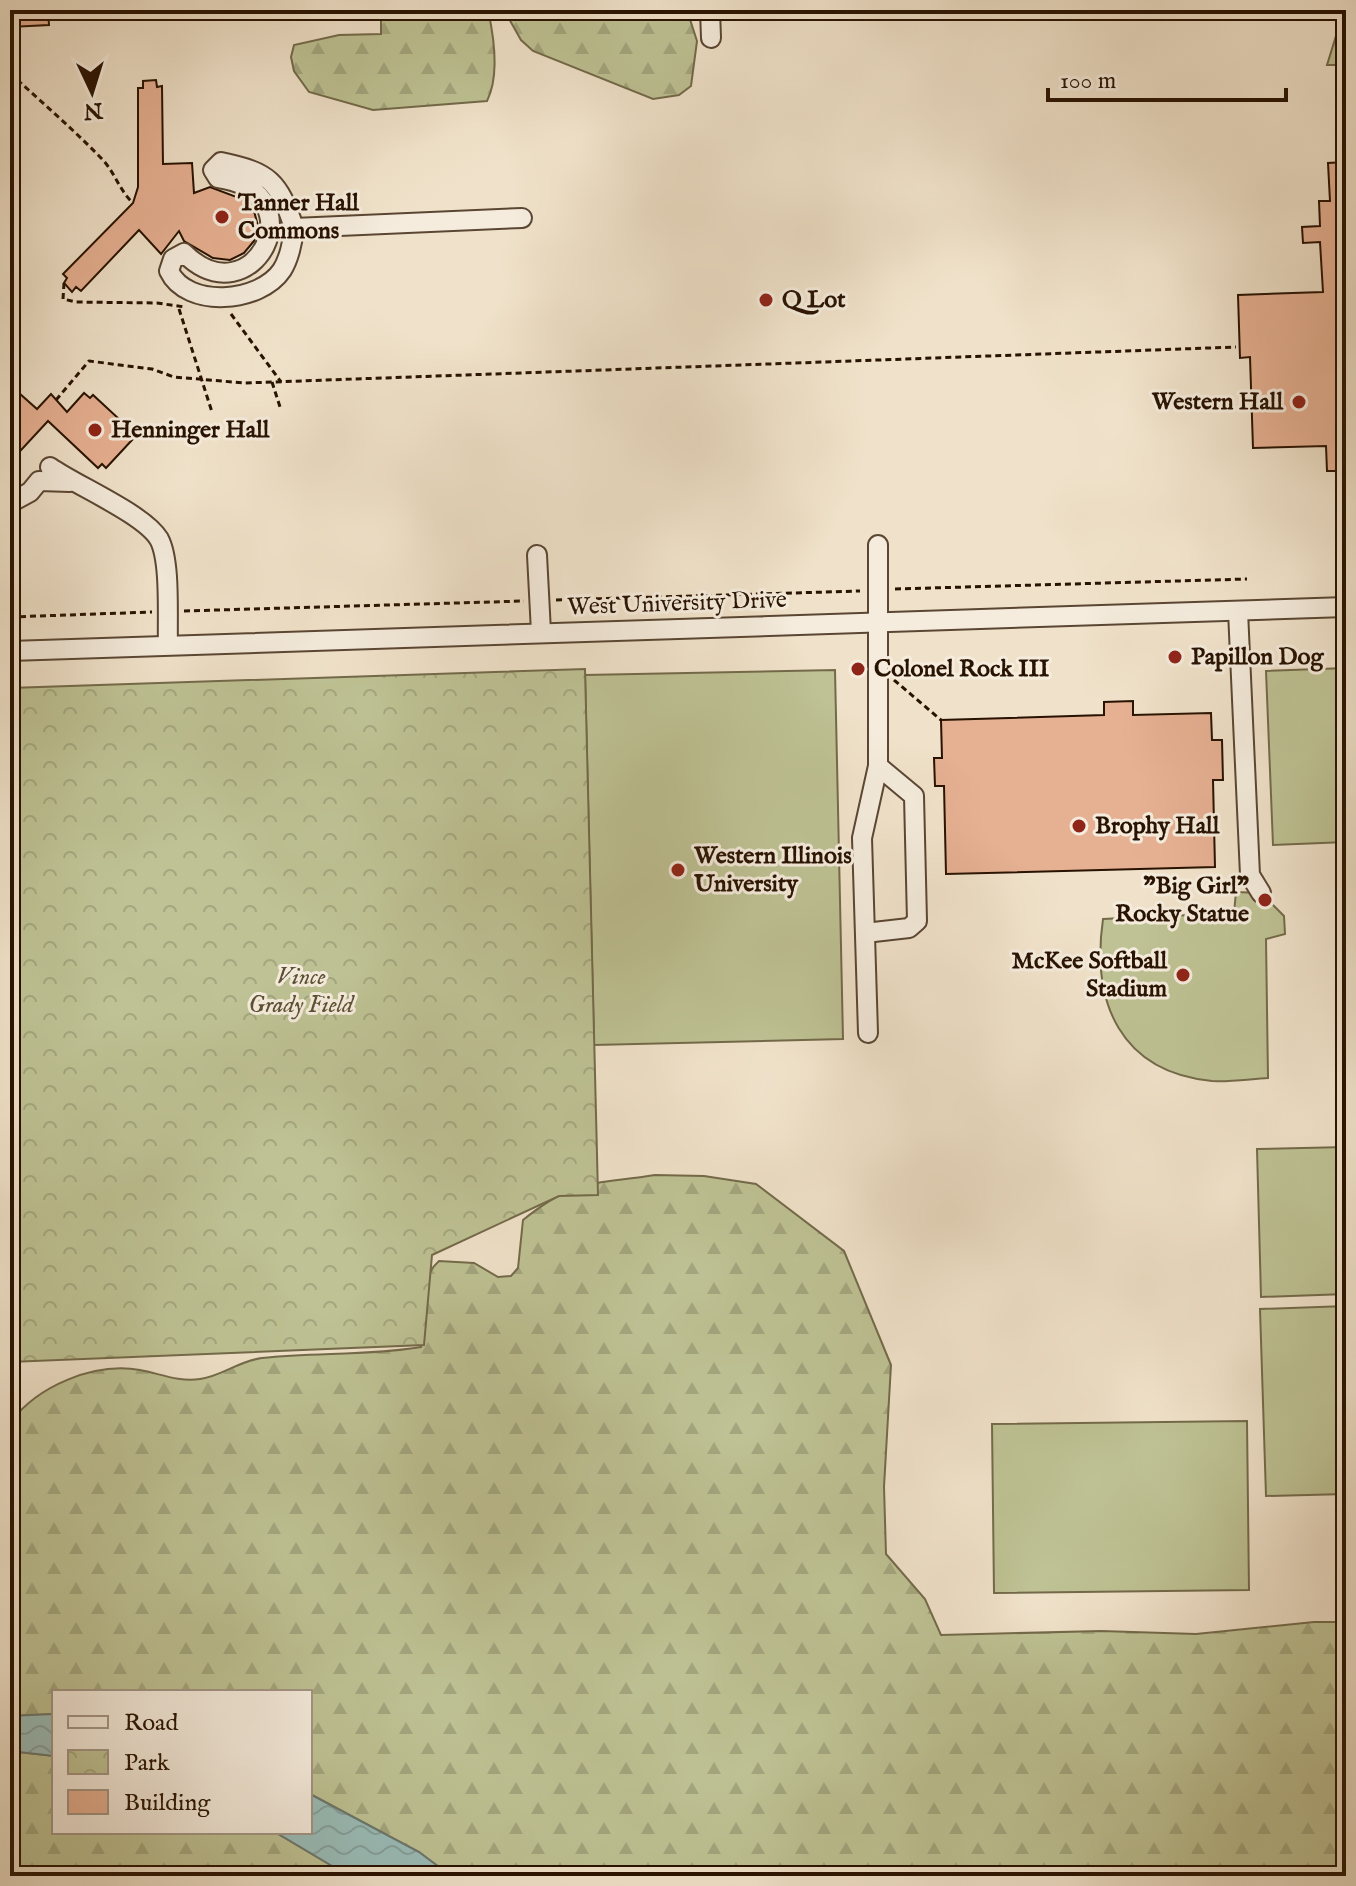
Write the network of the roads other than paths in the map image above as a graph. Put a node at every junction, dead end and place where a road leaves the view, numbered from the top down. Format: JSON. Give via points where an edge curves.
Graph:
{"nodes":[{"id":1,"x":710,"y":10,"type":"edge"},
{"id":2,"x":711,"y":38,"type":"dead end"},
{"id":3,"x":522,"y":218,"type":"dead end"},
{"id":4,"x":294,"y":228,"type":"junction"},
{"id":5,"x":50,"y":467,"type":"dead end"},
{"id":6,"x":71,"y":482,"type":"junction"},
{"id":7,"x":10,"y":503,"type":"edge"},
{"id":8,"x":878,"y":545,"type":"dead end"},
{"id":9,"x":537,"y":555,"type":"dead end"},
{"id":10,"x":1346,"y":607,"type":"edge"},
{"id":11,"x":1238,"y":611,"type":"junction"},
{"id":12,"x":877,"y":621,"type":"junction"},
{"id":13,"x":541,"y":632,"type":"junction"},
{"id":14,"x":168,"y":645,"type":"junction"},
{"id":15,"x":10,"y":651,"type":"edge"},
{"id":16,"x":878,"y":766,"type":"junction"},
{"id":17,"x":1261,"y":893,"type":"dead end"},
{"id":18,"x":865,"y":933,"type":"junction"},
{"id":19,"x":868,"y":1033,"type":"dead end"}],
"edges":[{"from":1,"to":2,"type":"street"},
{"from":3,"to":4,"type":"street"},
{"from":4,"to":4,"type":"street","via":[[272,181],[252,169],[221,162],[213,170],[218,178],[260,195],[272,222],[269,241],[258,259],[242,270],[210,272],[184,253],[173,259],[169,271],[173,281],[200,295],[227,298],[251,293],[282,271]]},
{"from":5,"to":6,"type":"street"},
{"from":6,"to":7,"type":"street","via":[[39,481]]},
{"from":6,"to":14,"type":"street","via":[[119,507],[159,540]]},
{"from":8,"to":12,"type":"street"},
{"from":9,"to":13,"type":"street"},
{"from":10,"to":11,"type":"street","name":"West University Drive"},
{"from":11,"to":12,"type":"street","name":"West University Drive"},
{"from":11,"to":17,"type":"street","via":[[1250,875]]},
{"from":12,"to":13,"type":"street","name":"West University Drive"},
{"from":12,"to":16,"type":"street"},
{"from":13,"to":14,"type":"street","name":"West University Drive"},
{"from":14,"to":15,"type":"street","name":"West University Drive"},
{"from":16,"to":18,"type":"street","via":[[862,838]]},
{"from":16,"to":18,"type":"street","via":[[914,796],[917,921],[909,928]]},
{"from":18,"to":19,"type":"street"}]}
